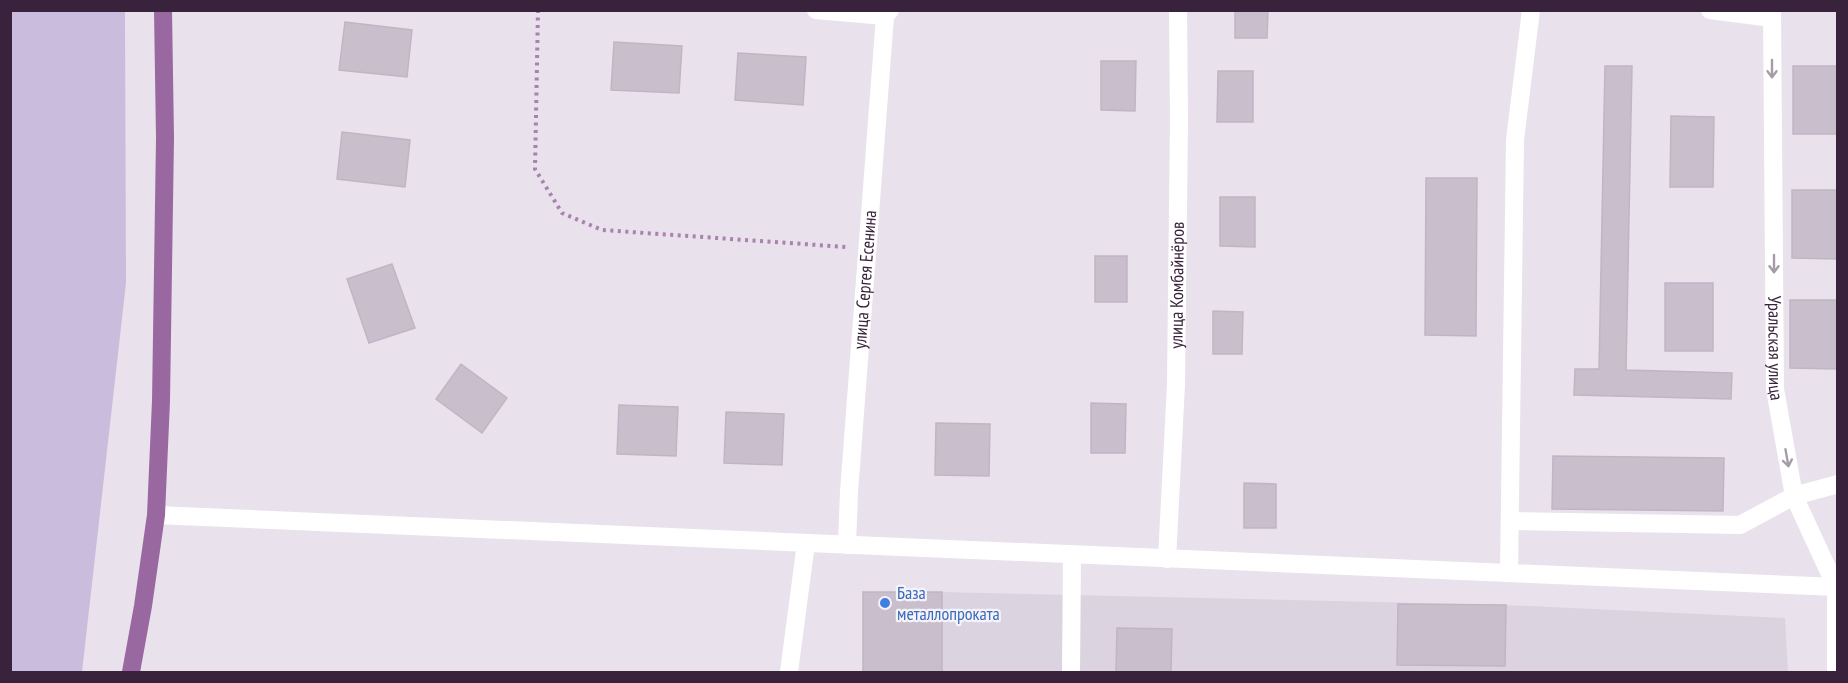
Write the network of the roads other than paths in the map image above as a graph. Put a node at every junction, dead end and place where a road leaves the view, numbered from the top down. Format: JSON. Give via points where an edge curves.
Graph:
{"nodes":[{"id":1,"x":163,"y":10,"type":"edge"},
{"id":2,"x":816,"y":10,"type":"edge"},
{"id":3,"x":1178,"y":10,"type":"edge"},
{"id":4,"x":1531,"y":10,"type":"edge"},
{"id":5,"x":1710,"y":10,"type":"edge"},
{"id":6,"x":888,"y":13,"type":"edge"},
{"id":7,"x":1772,"y":14,"type":"edge"},
{"id":8,"x":1838,"y":484,"type":"edge"},
{"id":9,"x":1794,"y":496,"type":"junction"},
{"id":10,"x":156,"y":515,"type":"junction"},
{"id":11,"x":1511,"y":521,"type":"junction"},
{"id":12,"x":806,"y":543,"type":"junction"},
{"id":13,"x":847,"y":545,"type":"junction"},
{"id":14,"x":1072,"y":555,"type":"junction"},
{"id":15,"x":1167,"y":559,"type":"junction"},
{"id":16,"x":1509,"y":573,"type":"junction"},
{"id":17,"x":1837,"y":585,"type":"edge"},
{"id":18,"x":131,"y":672,"type":"edge"},
{"id":19,"x":789,"y":672,"type":"edge"},
{"id":20,"x":1071,"y":672,"type":"edge"},
{"id":21,"x":1836,"y":672,"type":"edge"}],
"edges":[{"from":1,"to":10,"type":"main road","via":[[165,138]]},
{"from":2,"to":6,"type":"street","name":"улица Сергея Есенина"},
{"from":3,"to":15,"type":"street","name":"улица Комбайнёров","via":[[1176,384]]},
{"from":4,"to":11,"type":"street","via":[[1515,141]]},
{"from":5,"to":7,"type":"street"},
{"from":6,"to":13,"type":"street","name":"улица Сергея Есенина"},
{"from":7,"to":9,"type":"street","name":"Уральская улица","one_way":true,"via":[[1774,389]]},
{"from":8,"to":9,"type":"street"},
{"from":9,"to":11,"type":"street","via":[[1740,525]]},
{"from":9,"to":17,"type":"street","name":"Уральская улица"},
{"from":10,"to":12,"type":"street"},
{"from":10,"to":18,"type":"main road"},
{"from":11,"to":16,"type":"street"},
{"from":12,"to":13,"type":"street"},
{"from":12,"to":19,"type":"street"},
{"from":13,"to":14,"type":"street"},
{"from":14,"to":15,"type":"street"},
{"from":14,"to":20,"type":"street"},
{"from":15,"to":16,"type":"street"},
{"from":16,"to":17,"type":"street"},
{"from":17,"to":21,"type":"street","name":"Уральская улица"}]}
